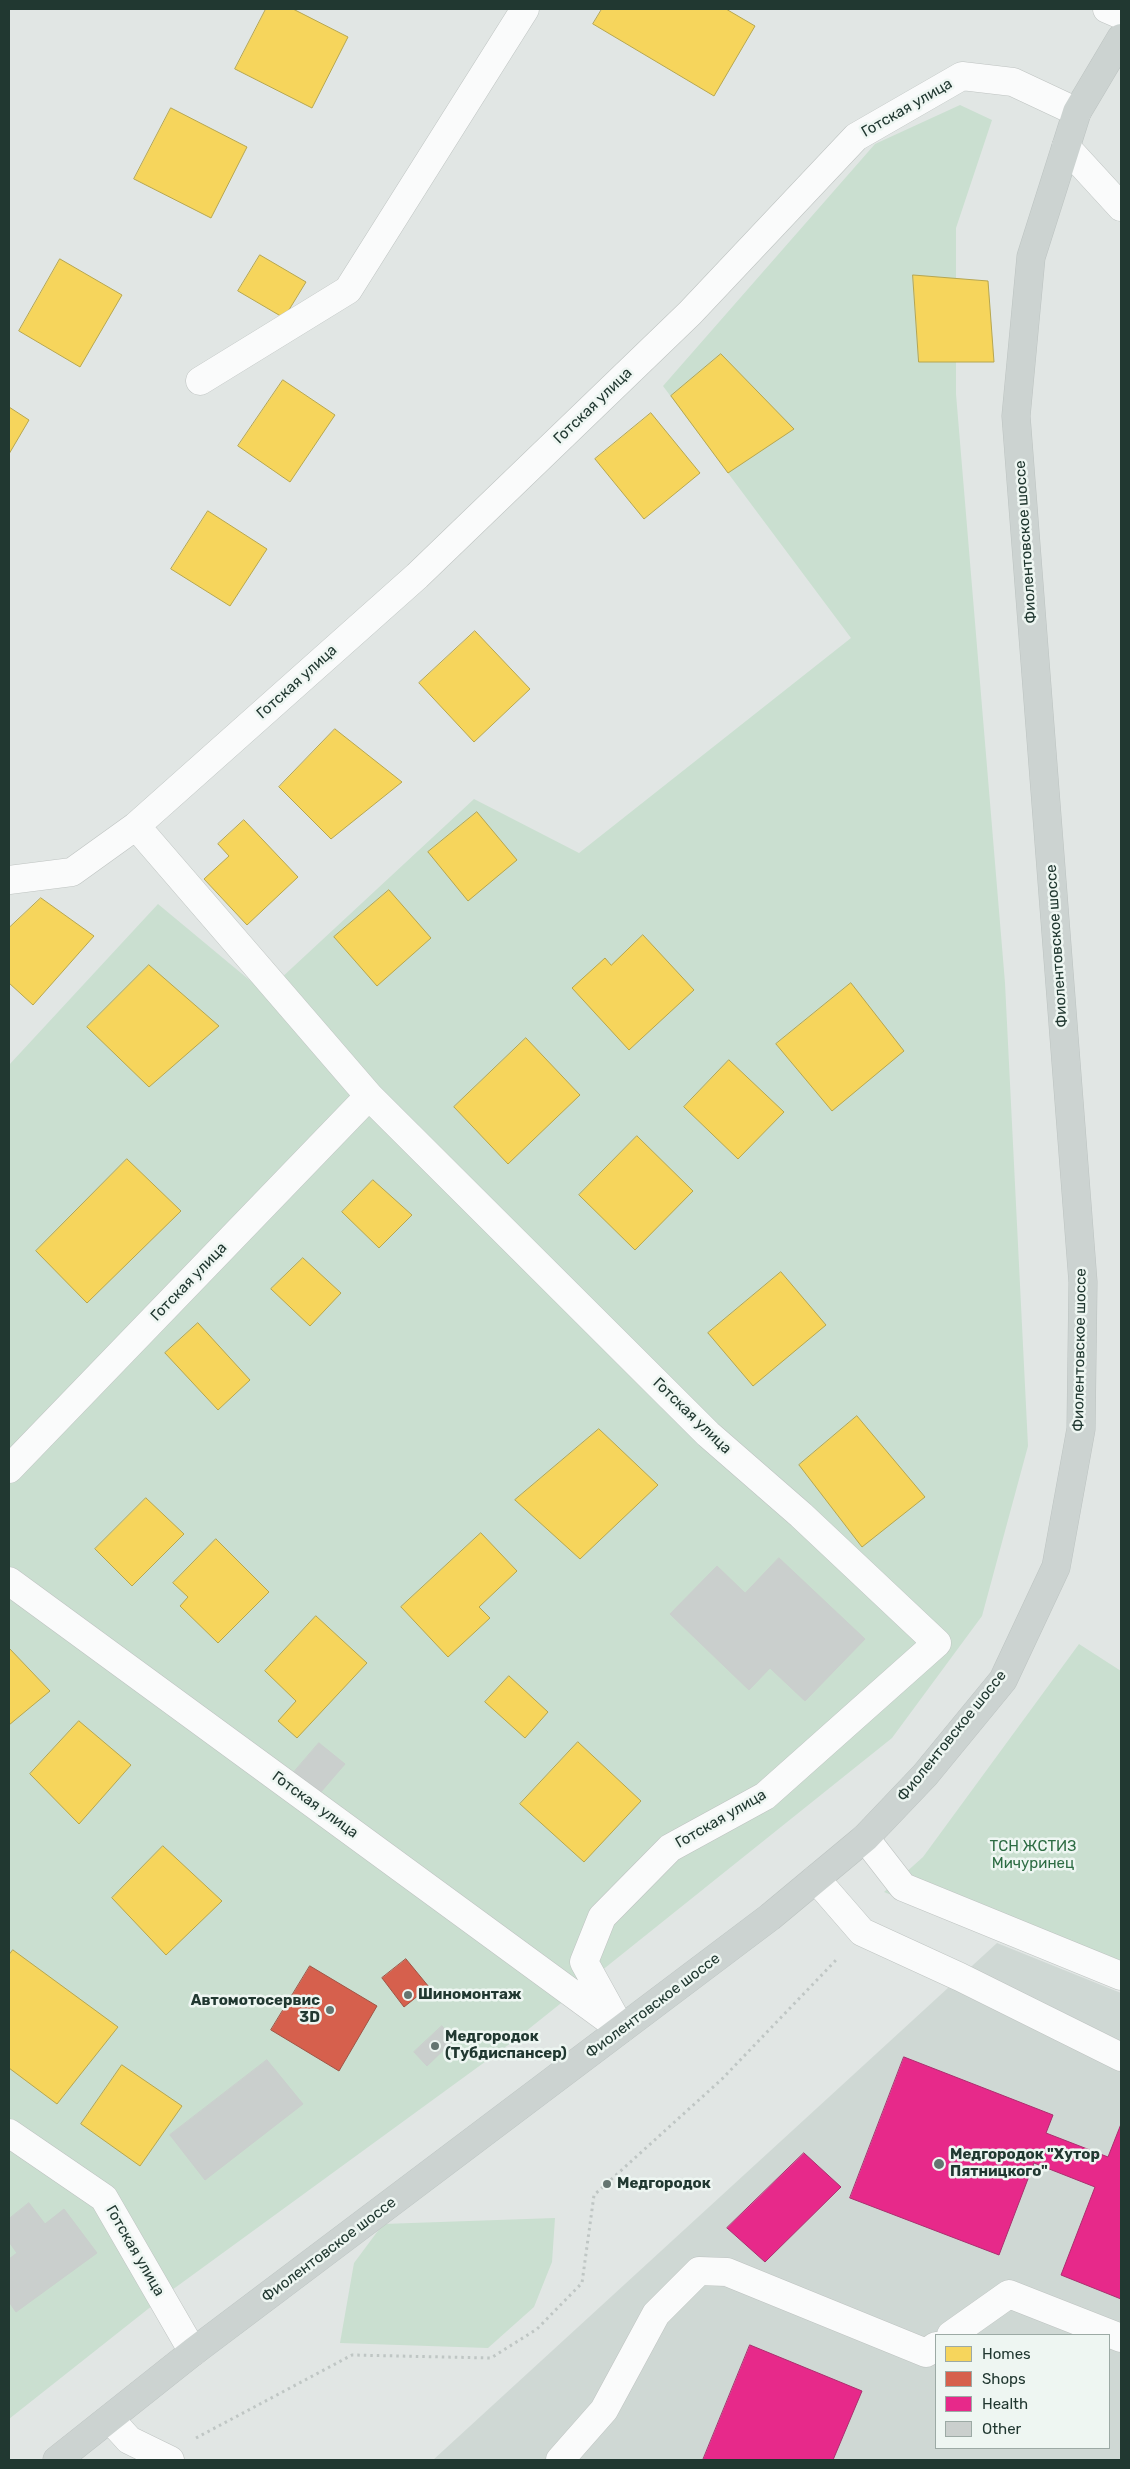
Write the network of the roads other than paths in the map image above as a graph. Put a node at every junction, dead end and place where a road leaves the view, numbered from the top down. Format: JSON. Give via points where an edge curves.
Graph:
{"nodes":[{"id":1,"x":525,"y":9,"type":"edge"},
{"id":2,"x":1107,"y":9,"type":"edge"},
{"id":3,"x":1121,"y":15,"type":"edge"},
{"id":4,"x":1121,"y":38,"type":"edge"},
{"id":5,"x":1077,"y":112,"type":"junction"},
{"id":6,"x":1066,"y":148,"type":"junction"},
{"id":7,"x":1121,"y":207,"type":"edge"},
{"id":8,"x":200,"y":381,"type":"dead end"},
{"id":9,"x":136,"y":826,"type":"junction"},
{"id":10,"x":9,"y":880,"type":"edge"},
{"id":11,"x":369,"y":1096,"type":"junction"},
{"id":12,"x":9,"y":1470,"type":"edge"},
{"id":13,"x":9,"y":1581,"type":"edge"},
{"id":14,"x":865,"y":1838,"type":"junction"},
{"id":15,"x":816,"y":1879,"type":"junction"},
{"id":16,"x":1121,"y":1976,"type":"edge"},
{"id":17,"x":622,"y":2029,"type":"junction"},
{"id":18,"x":1121,"y":2057,"type":"edge"},
{"id":19,"x":9,"y":2133,"type":"edge"},
{"id":20,"x":952,"y":2334,"type":"edge"},
{"id":21,"x":1121,"y":2338,"type":"edge"},
{"id":22,"x":935,"y":2347,"type":"edge"},
{"id":23,"x":193,"y":2352,"type":"junction"},
{"id":24,"x":110,"y":2419,"type":"junction"},
{"id":25,"x":167,"y":2459,"type":"edge"},
{"id":26,"x":57,"y":2460,"type":"edge"},
{"id":27,"x":560,"y":2460,"type":"edge"}],
"edges":[{"from":1,"to":8,"type":"street","via":[[348,290]]},
{"from":2,"to":3,"type":"street"},
{"from":4,"to":5,"type":"main road","name":"Фиолентовское шоссе"},
{"from":5,"to":6,"type":"main road","name":"Фиолентовское шоссе"},
{"from":5,"to":9,"type":"street","name":"Готская улица","via":[[1013,82],[962,76],[856,137],[690,313],[417,576]]},
{"from":6,"to":7,"type":"street"},
{"from":6,"to":14,"type":"main road","name":"Фиолентовское шоссе","via":[[1031,257],[1016,416],[1083,1282],[1081,1429],[1056,1567],[1003,1680],[925,1775]]},
{"from":9,"to":10,"type":"street","name":"Готская улица","via":[[72,872]]},
{"from":9,"to":11,"type":"street","name":"Готская улица"},
{"from":11,"to":12,"type":"street","name":"Готская улица"},
{"from":11,"to":17,"type":"street","name":"Готская улица","via":[[708,1434],[801,1515],[937,1643],[765,1796],[670,1848],[602,1918],[584,1962]]},
{"from":13,"to":17,"type":"street","name":"Готская улица"},
{"from":14,"to":15,"type":"main road","name":"Фиолентовское шоссе"},
{"from":14,"to":16,"type":"street","via":[[903,1887]]},
{"from":15,"to":17,"type":"main road","name":"Фиолентовское шоссе"},
{"from":15,"to":18,"type":"street","via":[[862,1932]]},
{"from":17,"to":23,"type":"main road","name":"Фиолентовское шоссе"},
{"from":19,"to":23,"type":"street","name":"Готская улица","via":[[104,2198]]},
{"from":20,"to":21,"type":"street","via":[[1009,2294]]},
{"from":22,"to":27,"type":"street","via":[[926,2353],[727,2272],[699,2271],[656,2314],[604,2410]]},
{"from":23,"to":24,"type":"main road","name":"Фиолентовское шоссе"},
{"from":24,"to":25,"type":"street","via":[[129,2440]]},
{"from":24,"to":26,"type":"main road","name":"Фиолентовское шоссе"}]}
